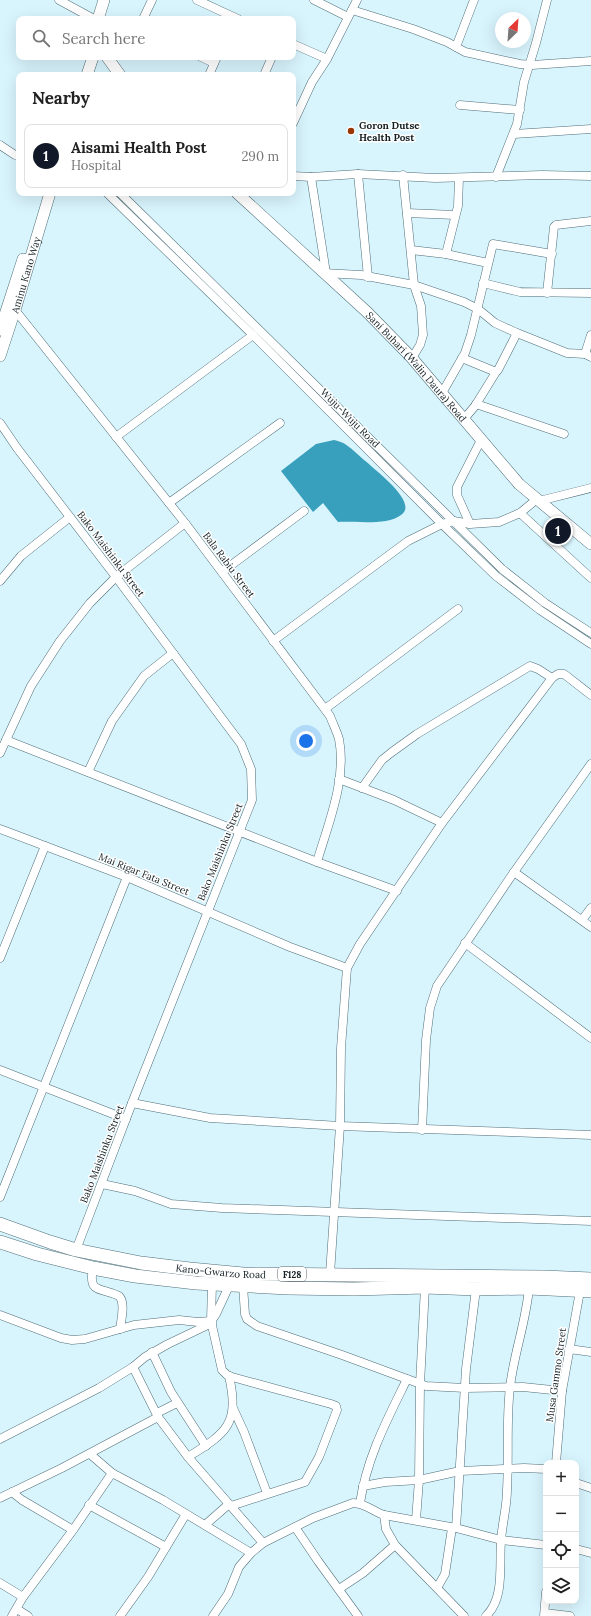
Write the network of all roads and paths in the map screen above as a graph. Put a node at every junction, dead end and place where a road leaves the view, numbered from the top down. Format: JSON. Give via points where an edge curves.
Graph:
{"nodes":[{"id":1,"x":59,"y":0,"type":"edge"},
{"id":2,"x":104,"y":0,"type":"edge"},
{"id":3,"x":112,"y":0,"type":"edge"},
{"id":4,"x":152,"y":0,"type":"edge"},
{"id":5,"x":197,"y":0,"type":"edge"},
{"id":6,"x":314,"y":0,"type":"edge"},
{"id":7,"x":356,"y":0,"type":"edge"},
{"id":8,"x":474,"y":0,"type":"edge"},
{"id":9,"x":547,"y":0,"type":"edge"},
{"id":10,"x":350,"y":14,"type":"junction"},
{"id":11,"x":88,"y":16,"type":"edge"},
{"id":12,"x":99,"y":16,"type":"edge"},
{"id":13,"x":107,"y":16,"type":"edge"},
{"id":14,"x":145,"y":16,"type":"edge"},
{"id":15,"x":230,"y":16,"type":"edge"},
{"id":16,"x":296,"y":45,"type":"edge"},
{"id":17,"x":456,"y":47,"type":"junction"},
{"id":18,"x":328,"y":59,"type":"junction"},
{"id":19,"x":85,"y":60,"type":"edge"},
{"id":20,"x":92,"y":60,"type":"edge"},
{"id":21,"x":108,"y":60,"type":"edge"},
{"id":22,"x":216,"y":60,"type":"edge"},
{"id":23,"x":271,"y":60,"type":"edge"},
{"id":24,"x":591,"y":61,"type":"edge"},
{"id":25,"x":529,"y":64,"type":"junction"},
{"id":26,"x":81,"y":72,"type":"edge"},
{"id":27,"x":88,"y":72,"type":"edge"},
{"id":28,"x":118,"y":72,"type":"edge"},
{"id":29,"x":210,"y":72,"type":"edge"},
{"id":30,"x":265,"y":72,"type":"edge"},
{"id":31,"x":460,"y":105,"type":"dead end"},
{"id":32,"x":520,"y":110,"type":"junction"},
{"id":33,"x":296,"y":117,"type":"edge"},
{"id":34,"x":591,"y":130,"type":"edge"},
{"id":35,"x":514,"y":134,"type":"junction"},
{"id":36,"x":0,"y":144,"type":"edge"},
{"id":37,"x":16,"y":155,"type":"edge"},
{"id":38,"x":358,"y":174,"type":"junction"},
{"id":39,"x":403,"y":175,"type":"junction"},
{"id":40,"x":296,"y":176,"type":"edge"},
{"id":41,"x":591,"y":176,"type":"edge"},
{"id":42,"x":311,"y":177,"type":"junction"},
{"id":43,"x":496,"y":177,"type":"junction"},
{"id":44,"x":459,"y":178,"type":"junction"},
{"id":45,"x":42,"y":196,"type":"edge"},
{"id":46,"x":49,"y":196,"type":"edge"},
{"id":47,"x":110,"y":196,"type":"edge"},
{"id":48,"x":123,"y":196,"type":"edge"},
{"id":49,"x":240,"y":196,"type":"edge"},
{"id":50,"x":407,"y":213,"type":"junction"},
{"id":51,"x":455,"y":215,"type":"junction"},
{"id":52,"x":591,"y":222,"type":"edge"},
{"id":53,"x":411,"y":250,"type":"junction"},
{"id":54,"x":446,"y":254,"type":"junction"},
{"id":55,"x":552,"y":254,"type":"junction"},
{"id":56,"x":488,"y":263,"type":"junction"},
{"id":57,"x":324,"y":273,"type":"junction"},
{"id":58,"x":368,"y":277,"type":"junction"},
{"id":59,"x":483,"y":283,"type":"junction"},
{"id":60,"x":414,"y":285,"type":"junction"},
{"id":61,"x":547,"y":293,"type":"junction"},
{"id":62,"x":591,"y":293,"type":"edge"},
{"id":63,"x":478,"y":309,"type":"junction"},
{"id":64,"x":15,"y":310,"type":"junction"},
{"id":65,"x":0,"y":330,"type":"edge"},
{"id":66,"x":517,"y":333,"type":"junction"},
{"id":67,"x":253,"y":335,"type":"junction"},
{"id":68,"x":591,"y":335,"type":"edge"},
{"id":69,"x":0,"y":356,"type":"edge"},
{"id":70,"x":588,"y":356,"type":"edge"},
{"id":71,"x":412,"y":358,"type":"junction"},
{"id":72,"x":462,"y":358,"type":"junction"},
{"id":73,"x":496,"y":372,"type":"junction"},
{"id":74,"x":442,"y":393,"type":"junction"},
{"id":75,"x":476,"y":404,"type":"junction"},
{"id":76,"x":464,"y":419,"type":"junction"},
{"id":77,"x":0,"y":423,"type":"edge"},
{"id":78,"x":280,"y":423,"type":"dead end"},
{"id":79,"x":564,"y":434,"type":"dead end"},
{"id":80,"x":116,"y":437,"type":"junction"},
{"id":81,"x":481,"y":440,"type":"junction"},
{"id":82,"x":591,"y":488,"type":"edge"},
{"id":83,"x":538,"y":500,"type":"junction"},
{"id":84,"x":169,"y":503,"type":"junction"},
{"id":85,"x":304,"y":511,"type":"dead end"},
{"id":86,"x":520,"y":513,"type":"junction"},
{"id":87,"x":70,"y":518,"type":"junction"},
{"id":88,"x":454,"y":521,"type":"junction"},
{"id":89,"x":185,"y":523,"type":"junction"},
{"id":90,"x":442,"y":524,"type":"junction"},
{"id":91,"x":470,"y":524,"type":"junction"},
{"id":92,"x":591,"y":544,"type":"edge"},
{"id":93,"x":222,"y":572,"type":"junction"},
{"id":94,"x":116,"y":577,"type":"junction"},
{"id":95,"x":591,"y":578,"type":"edge"},
{"id":96,"x":0,"y":581,"type":"edge"},
{"id":97,"x":458,"y":608,"type":"dead end"},
{"id":98,"x":591,"y":633,"type":"edge"},
{"id":99,"x":274,"y":641,"type":"junction"},
{"id":100,"x":591,"y":644,"type":"edge"},
{"id":101,"x":172,"y":653,"type":"junction"},
{"id":102,"x":552,"y":678,"type":"junction"},
{"id":103,"x":591,"y":695,"type":"edge"},
{"id":104,"x":325,"y":709,"type":"junction"},
{"id":105,"x":6,"y":740,"type":"junction"},
{"id":106,"x":0,"y":753,"type":"edge"},
{"id":107,"x":591,"y":764,"type":"edge"},
{"id":108,"x":88,"y":772,"type":"junction"},
{"id":109,"x":339,"y":779,"type":"junction"},
{"id":110,"x":362,"y":788,"type":"junction"},
{"id":111,"x":442,"y":823,"type":"junction"},
{"id":112,"x":0,"y":829,"type":"edge"},
{"id":113,"x":240,"y":832,"type":"junction"},
{"id":114,"x":45,"y":846,"type":"junction"},
{"id":115,"x":317,"y":862,"type":"junction"},
{"id":116,"x":514,"y":872,"type":"junction"},
{"id":117,"x":127,"y":877,"type":"junction"},
{"id":118,"x":396,"y":892,"type":"junction"},
{"id":119,"x":591,"y":908,"type":"edge"},
{"id":120,"x":207,"y":911,"type":"junction"},
{"id":121,"x":582,"y":920,"type":"junction"},
{"id":122,"x":591,"y":927,"type":"edge"},
{"id":123,"x":0,"y":932,"type":"edge"},
{"id":124,"x":8,"y":936,"type":"junction"},
{"id":125,"x":465,"y":944,"type":"junction"},
{"id":126,"x":0,"y":958,"type":"edge"},
{"id":127,"x":347,"y":968,"type":"junction"},
{"id":128,"x":591,"y":1038,"type":"edge"},
{"id":129,"x":0,"y":1070,"type":"edge"},
{"id":130,"x":44,"y":1088,"type":"junction"},
{"id":131,"x":132,"y":1102,"type":"junction"},
{"id":132,"x":126,"y":1119,"type":"junction"},
{"id":133,"x":340,"y":1126,"type":"junction"},
{"id":134,"x":422,"y":1130,"type":"junction"},
{"id":135,"x":591,"y":1136,"type":"edge"},
{"id":136,"x":102,"y":1184,"type":"junction"},
{"id":137,"x":0,"y":1197,"type":"edge"},
{"id":138,"x":334,"y":1213,"type":"junction"},
{"id":139,"x":591,"y":1221,"type":"edge"},
{"id":140,"x":0,"y":1224,"type":"edge"},
{"id":141,"x":0,"y":1242,"type":"edge"},
{"id":142,"x":76,"y":1250,"type":"junction"},
{"id":143,"x":93,"y":1268,"type":"junction"},
{"id":144,"x":330,"y":1274,"type":"junction"},
{"id":145,"x":591,"y":1279,"type":"edge"},
{"id":146,"x":212,"y":1284,"type":"junction"},
{"id":147,"x":229,"y":1286,"type":"junction"},
{"id":148,"x":243,"y":1286,"type":"junction"},
{"id":149,"x":425,"y":1287,"type":"junction"},
{"id":150,"x":529,"y":1288,"type":"junction"},
{"id":151,"x":476,"y":1289,"type":"junction"},
{"id":152,"x":585,"y":1291,"type":"edge"},
{"id":153,"x":0,"y":1314,"type":"edge"},
{"id":154,"x":212,"y":1321,"type":"junction"},
{"id":155,"x":120,"y":1329,"type":"junction"},
{"id":156,"x":569,"y":1349,"type":"junction"},
{"id":157,"x":152,"y":1352,"type":"junction"},
{"id":158,"x":591,"y":1352,"type":"edge"},
{"id":159,"x":133,"y":1367,"type":"junction"},
{"id":160,"x":229,"y":1376,"type":"junction"},
{"id":161,"x":407,"y":1379,"type":"junction"},
{"id":162,"x":420,"y":1384,"type":"junction"},
{"id":163,"x":465,"y":1388,"type":"junction"},
{"id":164,"x":510,"y":1388,"type":"junction"},
{"id":165,"x":562,"y":1391,"type":"junction"},
{"id":166,"x":177,"y":1403,"type":"junction"},
{"id":167,"x":233,"y":1408,"type":"junction"},
{"id":168,"x":158,"y":1415,"type":"junction"},
{"id":169,"x":0,"y":1439,"type":"edge"},
{"id":170,"x":206,"y":1446,"type":"junction"},
{"id":171,"x":90,"y":1454,"type":"junction"},
{"id":172,"x":188,"y":1457,"type":"junction"},
{"id":173,"x":556,"y":1460,"type":"edge"},
{"id":174,"x":507,"y":1468,"type":"junction"},
{"id":175,"x":543,"y":1469,"type":"edge"},
{"id":176,"x":460,"y":1471,"type":"junction"},
{"id":177,"x":112,"y":1473,"type":"junction"},
{"id":178,"x":419,"y":1480,"type":"junction"},
{"id":179,"x":579,"y":1484,"type":"edge"},
{"id":180,"x":362,"y":1486,"type":"junction"},
{"id":181,"x":591,"y":1488,"type":"edge"},
{"id":182,"x":12,"y":1492,"type":"junction"},
{"id":183,"x":267,"y":1493,"type":"junction"},
{"id":184,"x":0,"y":1498,"type":"edge"},
{"id":185,"x":360,"y":1503,"type":"junction"},
{"id":186,"x":89,"y":1505,"type":"junction"},
{"id":187,"x":230,"y":1505,"type":"junction"},
{"id":188,"x":186,"y":1514,"type":"junction"},
{"id":189,"x":384,"y":1515,"type":"junction"},
{"id":190,"x":416,"y":1520,"type":"junction"},
{"id":191,"x":205,"y":1525,"type":"junction"},
{"id":192,"x":295,"y":1527,"type":"junction"},
{"id":193,"x":454,"y":1528,"type":"junction"},
{"id":194,"x":73,"y":1530,"type":"junction"},
{"id":195,"x":501,"y":1540,"type":"junction"},
{"id":196,"x":263,"y":1543,"type":"junction"},
{"id":197,"x":395,"y":1545,"type":"junction"},
{"id":198,"x":543,"y":1545,"type":"edge"},
{"id":199,"x":166,"y":1547,"type":"junction"},
{"id":200,"x":579,"y":1550,"type":"edge"},
{"id":201,"x":251,"y":1553,"type":"junction"},
{"id":202,"x":591,"y":1553,"type":"edge"},
{"id":203,"x":0,"y":1583,"type":"edge"},
{"id":204,"x":437,"y":1588,"type":"junction"},
{"id":205,"x":339,"y":1589,"type":"junction"},
{"id":206,"x":23,"y":1597,"type":"junction"},
{"id":207,"x":545,"y":1604,"type":"edge"},
{"id":208,"x":17,"y":1609,"type":"junction"},
{"id":209,"x":215,"y":1615,"type":"edge"},
{"id":210,"x":545,"y":1615,"type":"edge"},
{"id":211,"x":12,"y":1616,"type":"edge"},
{"id":212,"x":28,"y":1616,"type":"edge"},
{"id":213,"x":120,"y":1616,"type":"edge"},
{"id":214,"x":358,"y":1616,"type":"edge"},
{"id":215,"x":464,"y":1616,"type":"edge"},
{"id":216,"x":486,"y":1616,"type":"edge"},
{"id":217,"x":570,"y":1616,"type":"edge"}],
"edges":[{"from":1,"to":11,"type":"street"},
{"from":2,"to":12,"type":"street"},
{"from":3,"to":13,"type":"street"},
{"from":4,"to":14,"type":"street"},
{"from":5,"to":15,"type":"street"},
{"from":6,"to":10,"type":"street"},
{"from":7,"to":10,"type":"street"},
{"from":8,"to":17,"type":"street"},
{"from":9,"to":25,"type":"street"},
{"from":10,"to":17,"type":"street","via":[[413,29]]},
{"from":10,"to":18,"type":"street"},
{"from":16,"to":18,"type":"street"},
{"from":17,"to":25,"type":"street","via":[[465,52]]},
{"from":18,"to":33,"type":"street","via":[[312,82]]},
{"from":19,"to":26,"type":"street"},
{"from":20,"to":27,"type":"street"},
{"from":21,"to":28,"type":"street"},
{"from":22,"to":29,"type":"street"},
{"from":23,"to":30,"type":"street"},
{"from":24,"to":25,"type":"street"},
{"from":25,"to":32,"type":"street"},
{"from":31,"to":32,"type":"street"},
{"from":32,"to":35,"type":"street"},
{"from":34,"to":35,"type":"street"},
{"from":35,"to":43,"type":"street"},
{"from":36,"to":37,"type":"street"},
{"from":38,"to":39,"type":"street"},
{"from":38,"to":42,"type":"street"},
{"from":38,"to":58,"type":"street"},
{"from":39,"to":44,"type":"street"},
{"from":39,"to":50,"type":"street"},
{"from":40,"to":42,"type":"street"},
{"from":41,"to":43,"type":"street"},
{"from":42,"to":57,"type":"street"},
{"from":43,"to":44,"type":"street"},
{"from":44,"to":51,"type":"street","via":[[458,206]]},
{"from":45,"to":65,"type":"street","name":"Aminu Kano Way"},
{"from":46,"to":64,"type":"street","name":"Aminu Kano Way"},
{"from":47,"to":67,"type":"street","name":"Wuju-Wuju Road"},
{"from":48,"to":88,"type":"street","name":"Wuju-Wuju Road"},
{"from":49,"to":57,"type":"street","name":"Sani Buhari (Walin Daura) Road"},
{"from":50,"to":51,"type":"street"},
{"from":50,"to":53,"type":"street"},
{"from":51,"to":54,"type":"street"},
{"from":52,"to":55,"type":"street","via":[[556,225]]},
{"from":53,"to":54,"type":"street"},
{"from":53,"to":60,"type":"street"},
{"from":54,"to":56,"type":"street"},
{"from":55,"to":56,"type":"street","via":[[494,244]]},
{"from":55,"to":61,"type":"street"},
{"from":56,"to":59,"type":"street"},
{"from":57,"to":58,"type":"street"},
{"from":57,"to":71,"type":"street","name":"Sani Buhari (Walin Daura) Road"},
{"from":58,"to":60,"type":"street"},
{"from":59,"to":61,"type":"street","via":[[520,292]]},
{"from":59,"to":63,"type":"street"},
{"from":60,"to":63,"type":"street"},
{"from":60,"to":71,"type":"street","via":[[420,306],[423,335]]},
{"from":61,"to":62,"type":"street"},
{"from":63,"to":66,"type":"street","via":[[495,323]]},
{"from":63,"to":72,"type":"street"},
{"from":64,"to":69,"type":"street","name":"Aminu Kano Way"},
{"from":64,"to":80,"type":"street","name":"Bala Rabiu Street"},
{"from":66,"to":70,"type":"street","via":[[567,353]]},
{"from":66,"to":73,"type":"street"},
{"from":67,"to":80,"type":"street"},
{"from":67,"to":90,"type":"street","name":"Wuju-Wuju Road"},
{"from":68,"to":70,"type":"street"},
{"from":71,"to":74,"type":"street","name":"Sani Buhari (Walin Daura) Road"},
{"from":72,"to":73,"type":"street"},
{"from":72,"to":74,"type":"street"},
{"from":73,"to":75,"type":"street"},
{"from":74,"to":76,"type":"street","name":"Sani Buhari (Walin Daura) Road"},
{"from":75,"to":76,"type":"street"},
{"from":75,"to":79,"type":"street"},
{"from":76,"to":81,"type":"street","name":"Sani Buhari (Walin Daura) Road"},
{"from":77,"to":87,"type":"street","name":"Bako Maishinku Street"},
{"from":78,"to":84,"type":"street"},
{"from":80,"to":84,"type":"street","name":"Bala Rabiu Street"},
{"from":81,"to":83,"type":"street","name":"Sani Buhari (Walin Daura) Road","via":[[519,484]]},
{"from":81,"to":91,"type":"street","via":[[457,487],[456,495]]},
{"from":82,"to":83,"type":"street"},
{"from":83,"to":86,"type":"street"},
{"from":83,"to":92,"type":"street","name":"Sani Buhari (Walin Daura) Road"},
{"from":84,"to":89,"type":"street","name":"Bala Rabiu Street"},
{"from":85,"to":93,"type":"street"},
{"from":86,"to":91,"type":"street","via":[[499,522]]},
{"from":86,"to":95,"type":"street"},
{"from":87,"to":94,"type":"street","name":"Bako Maishinku Street"},
{"from":87,"to":96,"type":"street","via":[[21,556]]},
{"from":88,"to":90,"type":"street"},
{"from":88,"to":91,"type":"street"},
{"from":88,"to":98,"type":"street","name":"Wuju-Wuju Road","via":[[502,569],[545,603]]},
{"from":89,"to":93,"type":"street","name":"Bala Rabiu Street"},
{"from":89,"to":94,"type":"street"},
{"from":90,"to":99,"type":"street","via":[[408,541]]},
{"from":90,"to":100,"type":"street","name":"Wuju-Wuju Road","via":[[496,576],[540,610]]},
{"from":93,"to":99,"type":"street","name":"Bala Rabiu Street"},
{"from":94,"to":101,"type":"street","name":"Bako Maishinku Street"},
{"from":94,"to":105,"type":"street","via":[[90,603],[60,641],[31,686]]},
{"from":97,"to":104,"type":"street"},
{"from":99,"to":104,"type":"street","name":"Bala Rabiu Street"},
{"from":101,"to":108,"type":"street","via":[[144,676],[112,721]]},
{"from":101,"to":113,"type":"street","name":"Bako Maishinku Street","via":[[241,744],[251,769],[252,800]]},
{"from":102,"to":103,"type":"street","via":[[564,674]]},
{"from":102,"to":110,"type":"street","via":[[530,666],[417,734],[392,752],[382,760]]},
{"from":102,"to":111,"type":"street"},
{"from":104,"to":109,"type":"street","name":"Bala Rabiu Street","via":[[339,739]]},
{"from":105,"to":106,"type":"street"},
{"from":105,"to":108,"type":"street"},
{"from":107,"to":116,"type":"street"},
{"from":108,"to":113,"type":"street"},
{"from":109,"to":110,"type":"street"},
{"from":109,"to":115,"type":"street","name":"Bala Rabiu Street"},
{"from":110,"to":111,"type":"street"},
{"from":111,"to":118,"type":"street"},
{"from":112,"to":114,"type":"street","name":"Mai Rigar Fata Street"},
{"from":113,"to":115,"type":"street"},
{"from":113,"to":120,"type":"street","name":"Bako Maishinku Street"},
{"from":114,"to":117,"type":"street","name":"Mai Rigar Fata Street"},
{"from":114,"to":124,"type":"street"},
{"from":115,"to":118,"type":"street"},
{"from":116,"to":121,"type":"street"},
{"from":116,"to":125,"type":"street"},
{"from":117,"to":120,"type":"street","name":"Mai Rigar Fata Street"},
{"from":117,"to":130,"type":"street"},
{"from":118,"to":127,"type":"street","via":[[360,944]]},
{"from":119,"to":121,"type":"street"},
{"from":120,"to":127,"type":"street","name":"Mai Rigar Fata Street","via":[[290,947]]},
{"from":120,"to":131,"type":"street","name":"Bako Maishinku Street"},
{"from":121,"to":122,"type":"street"},
{"from":123,"to":124,"type":"street"},
{"from":124,"to":126,"type":"street"},
{"from":125,"to":128,"type":"street"},
{"from":125,"to":134,"type":"street","via":[[437,986],[430,1008]]},
{"from":127,"to":133,"type":"street","via":[[340,1048]]},
{"from":129,"to":130,"type":"street"},
{"from":130,"to":132,"type":"street"},
{"from":130,"to":137,"type":"street"},
{"from":131,"to":132,"type":"street","name":"Bako Maishinku Street"},
{"from":131,"to":133,"type":"street","via":[[210,1118]]},
{"from":132,"to":136,"type":"street","name":"Bako Maishinku Street"},
{"from":133,"to":134,"type":"street"},
{"from":133,"to":138,"type":"street"},
{"from":134,"to":135,"type":"street"},
{"from":136,"to":138,"type":"street","via":[[171,1204]]},
{"from":136,"to":142,"type":"street","name":"Bako Maishinku Street"},
{"from":138,"to":139,"type":"street"},
{"from":138,"to":144,"type":"street"},
{"from":140,"to":142,"type":"main road","name":"Kano-Gwarzo Road","number":"F128"},
{"from":141,"to":143,"type":"main road","name":"Kano-Gwarzo Road","number":"F128"},
{"from":142,"to":144,"type":"main road","name":"Kano-Gwarzo Road","number":"F128","via":[[141,1263],[190,1269],[243,1274]]},
{"from":143,"to":146,"type":"main road","name":"Kano-Gwarzo Road","number":"F128","via":[[151,1278]]},
{"from":143,"to":155,"type":"street","via":[[92,1285],[122,1299]]},
{"from":144,"to":145,"type":"main road","name":"Kano-Gwarzo Road","number":"F128"},
{"from":146,"to":147,"type":"main road","name":"Kano-Gwarzo Road","number":"F128"},
{"from":146,"to":154,"type":"street"},
{"from":147,"to":148,"type":"main road","name":"Kano-Gwarzo Road","number":"F128"},
{"from":147,"to":154,"type":"street"},
{"from":148,"to":149,"type":"main road","name":"Kano-Gwarzo Road","number":"F128"},
{"from":148,"to":161,"type":"street","via":[[245,1314],[247,1319],[257,1326]]},
{"from":149,"to":151,"type":"main road","name":"Kano-Gwarzo Road","number":"F128"},
{"from":149,"to":162,"type":"street"},
{"from":150,"to":151,"type":"main road","name":"Kano-Gwarzo Road","number":"F128"},
{"from":150,"to":152,"type":"main road","name":"Kano-Gwarzo Road","number":"F128"},
{"from":150,"to":164,"type":"street"},
{"from":151,"to":163,"type":"street"},
{"from":152,"to":156,"type":"street","name":"Musa Gammo Street"},
{"from":153,"to":155,"type":"street","via":[[72,1340]]},
{"from":154,"to":155,"type":"street","via":[[179,1320]]},
{"from":154,"to":157,"type":"street"},
{"from":154,"to":160,"type":"street","via":[[222,1370]]},
{"from":156,"to":158,"type":"street"},
{"from":156,"to":165,"type":"street","name":"Musa Gammo Street"},
{"from":157,"to":159,"type":"street"},
{"from":157,"to":166,"type":"street"},
{"from":159,"to":168,"type":"street"},
{"from":159,"to":169,"type":"street","via":[[99,1388]]},
{"from":160,"to":167,"type":"street"},
{"from":160,"to":183,"type":"street","via":[[331,1404],[336,1408],[319,1458],[307,1480]]},
{"from":161,"to":162,"type":"street"},
{"from":161,"to":180,"type":"street","via":[[374,1449]]},
{"from":162,"to":163,"type":"street"},
{"from":162,"to":178,"type":"street"},
{"from":163,"to":164,"type":"street"},
{"from":163,"to":176,"type":"street"},
{"from":164,"to":165,"type":"street"},
{"from":164,"to":174,"type":"street"},
{"from":165,"to":173,"type":"street","name":"Musa Gammo Street"},
{"from":166,"to":168,"type":"street"},
{"from":166,"to":170,"type":"street"},
{"from":167,"to":170,"type":"street","via":[[226,1429]]},
{"from":167,"to":183,"type":"street"},
{"from":168,"to":171,"type":"street"},
{"from":168,"to":172,"type":"street"},
{"from":170,"to":172,"type":"street"},
{"from":171,"to":177,"type":"street"},
{"from":171,"to":182,"type":"street"},
{"from":172,"to":187,"type":"street"},
{"from":174,"to":175,"type":"street"},
{"from":174,"to":176,"type":"street"},
{"from":174,"to":195,"type":"street"},
{"from":176,"to":178,"type":"street"},
{"from":176,"to":193,"type":"street"},
{"from":177,"to":186,"type":"street"},
{"from":177,"to":188,"type":"street"},
{"from":178,"to":180,"type":"street"},
{"from":178,"to":190,"type":"street"},
{"from":179,"to":181,"type":"street"},
{"from":180,"to":185,"type":"street"},
{"from":182,"to":184,"type":"street"},
{"from":182,"to":194,"type":"street"},
{"from":183,"to":187,"type":"street"},
{"from":185,"to":189,"type":"street"},
{"from":185,"to":192,"type":"street","via":[[349,1504]]},
{"from":186,"to":194,"type":"street"},
{"from":186,"to":199,"type":"street"},
{"from":187,"to":191,"type":"street"},
{"from":187,"to":196,"type":"street"},
{"from":188,"to":191,"type":"street"},
{"from":188,"to":199,"type":"street"},
{"from":189,"to":190,"type":"street"},
{"from":189,"to":197,"type":"street","via":[[386,1529]]},
{"from":190,"to":193,"type":"street"},
{"from":191,"to":201,"type":"street"},
{"from":192,"to":196,"type":"street"},
{"from":192,"to":205,"type":"street"},
{"from":193,"to":195,"type":"street"},
{"from":193,"to":204,"type":"street","via":[[445,1574]]},
{"from":194,"to":206,"type":"street"},
{"from":195,"to":198,"type":"street"},
{"from":195,"to":216,"type":"street","via":[[498,1593],[494,1607]]},
{"from":196,"to":201,"type":"street"},
{"from":197,"to":204,"type":"street"},
{"from":197,"to":205,"type":"street","via":[[363,1573]]},
{"from":199,"to":213,"type":"street"},
{"from":200,"to":202,"type":"street"},
{"from":201,"to":209,"type":"street","via":[[239,1567],[230,1590]]},
{"from":203,"to":206,"type":"street"},
{"from":204,"to":215,"type":"street"},
{"from":205,"to":214,"type":"street"},
{"from":206,"to":208,"type":"street"},
{"from":207,"to":210,"type":"street"},
{"from":208,"to":211,"type":"street"},
{"from":208,"to":212,"type":"street"},
{"from":210,"to":217,"type":"street"}]}
